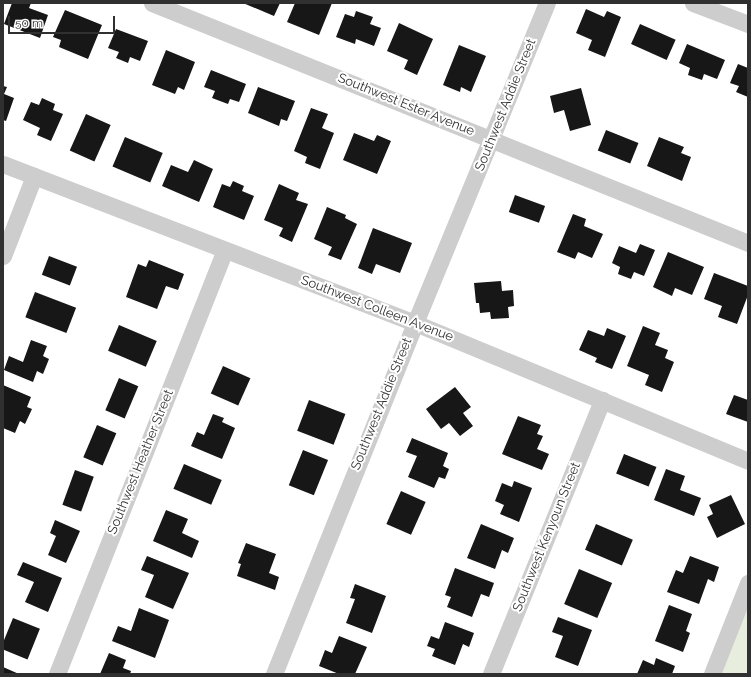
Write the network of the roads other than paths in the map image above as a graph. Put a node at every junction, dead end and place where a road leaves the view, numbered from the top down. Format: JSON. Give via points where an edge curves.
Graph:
{"nodes":[{"id":1,"x":152,"y":3,"type":"edge"},
{"id":2,"x":547,"y":3,"type":"edge"},
{"id":3,"x":693,"y":3,"type":"edge"},
{"id":4,"x":748,"y":24,"type":"edge"},
{"id":5,"x":492,"y":140,"type":"junction"},
{"id":6,"x":3,"y":164,"type":"edge"},
{"id":7,"x":34,"y":176,"type":"junction"},
{"id":8,"x":748,"y":243,"type":"edge"},
{"id":9,"x":225,"y":250,"type":"junction"},
{"id":10,"x":3,"y":256,"type":"edge"},
{"id":11,"x":414,"y":323,"type":"junction"},
{"id":12,"x":602,"y":400,"type":"junction"},
{"id":13,"x":748,"y":461,"type":"edge"},
{"id":14,"x":748,"y":583,"type":"edge"},
{"id":15,"x":57,"y":674,"type":"edge"},
{"id":16,"x":274,"y":674,"type":"edge"},
{"id":17,"x":491,"y":674,"type":"edge"},
{"id":18,"x":712,"y":674,"type":"edge"}],
"edges":[{"from":1,"to":5,"type":"street","name":"Southwest Ester Avenue"},
{"from":2,"to":5,"type":"street","name":"Southwest Addie Street"},
{"from":3,"to":4,"type":"street"},
{"from":5,"to":8,"type":"street","name":"Southwest Ester Avenue"},
{"from":5,"to":11,"type":"street","name":"Southwest Addie Street"},
{"from":6,"to":7,"type":"street","name":"Southwest Colleen Avenue"},
{"from":7,"to":9,"type":"street","name":"Southwest Colleen Avenue"},
{"from":7,"to":10,"type":"street"},
{"from":9,"to":11,"type":"street","name":"Southwest Colleen Avenue"},
{"from":9,"to":15,"type":"street","name":"Southwest Heather Street"},
{"from":11,"to":12,"type":"street","name":"Southwest Colleen Avenue"},
{"from":11,"to":16,"type":"street","name":"Southwest Addie Street"},
{"from":12,"to":13,"type":"street","name":"Southwest Colleen Avenue"},
{"from":12,"to":17,"type":"street","name":"Southwest Kenyoun Street"},
{"from":14,"to":18,"type":"street"}]}
